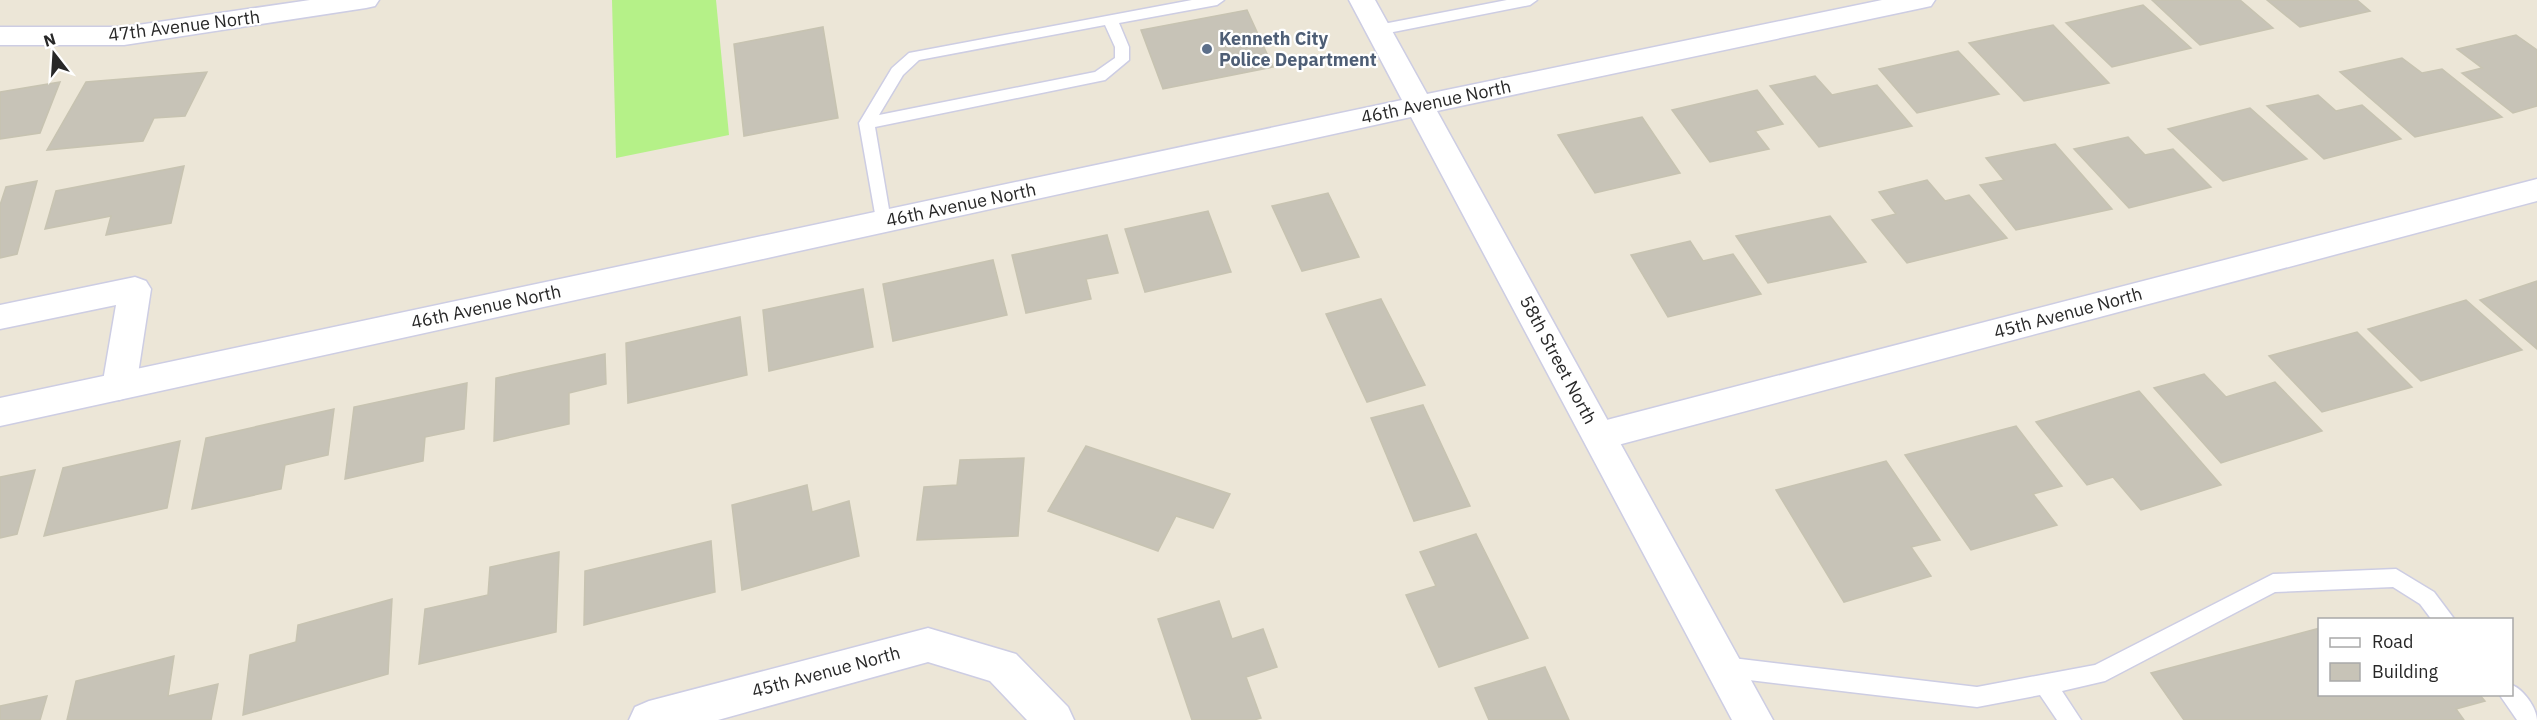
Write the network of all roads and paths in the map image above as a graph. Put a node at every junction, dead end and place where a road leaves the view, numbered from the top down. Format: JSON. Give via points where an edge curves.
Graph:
{"nodes":[{"id":1,"x":366,"y":0,"type":"edge"},
{"id":2,"x":1217,"y":0,"type":"edge"},
{"id":3,"x":1362,"y":0,"type":"edge"},
{"id":4,"x":1530,"y":0,"type":"edge"},
{"id":5,"x":1922,"y":0,"type":"edge"},
{"id":6,"x":1110,"y":20,"type":"junction"},
{"id":7,"x":1378,"y":30,"type":"junction"},
{"id":8,"x":0,"y":36,"type":"edge"},
{"id":9,"x":1420,"y":105,"type":"junction"},
{"id":10,"x":867,"y":123,"type":"junction"},
{"id":11,"x":2537,"y":190,"type":"edge"},
{"id":12,"x":883,"y":221,"type":"junction"},
{"id":13,"x":0,"y":317,"type":"edge"},
{"id":14,"x":119,"y":387,"type":"junction"},
{"id":15,"x":0,"y":412,"type":"edge"},
{"id":16,"x":1599,"y":436,"type":"junction"},
{"id":17,"x":2443,"y":618,"type":"edge"},
{"id":18,"x":1724,"y":667,"type":"junction"},
{"id":19,"x":2045,"y":684,"type":"junction"},
{"id":20,"x":2511,"y":696,"type":"edge"},
{"id":21,"x":649,"y":720,"type":"edge"},
{"id":22,"x":1054,"y":720,"type":"edge"},
{"id":23,"x":1753,"y":720,"type":"edge"},
{"id":24,"x":2070,"y":720,"type":"edge"},
{"id":25,"x":2530,"y":720,"type":"edge"}],
"edges":[{"from":1,"to":8,"type":"street","name":"47th Avenue North","via":[[124,36]]},
{"from":2,"to":6,"type":"lane"},
{"from":3,"to":7,"type":"street","name":"58th Street North"},
{"from":4,"to":7,"type":"lane"},
{"from":5,"to":9,"type":"street","name":"46th Avenue North"},
{"from":6,"to":10,"type":"lane","via":[[914,56],[897,72]]},
{"from":6,"to":10,"type":"lane","via":[[1122,47],[1122,60],[1100,76]]},
{"from":7,"to":9,"type":"street","name":"58th Street North"},
{"from":9,"to":12,"type":"street","name":"46th Avenue North"},
{"from":9,"to":16,"type":"street","name":"58th Street North"},
{"from":10,"to":12,"type":"lane"},
{"from":11,"to":16,"type":"street","name":"45th Avenue North"},
{"from":12,"to":14,"type":"street","name":"46th Avenue North"},
{"from":13,"to":14,"type":"street","via":[[135,289]]},
{"from":14,"to":15,"type":"street","name":"46th Avenue North"},
{"from":16,"to":18,"type":"street","name":"58th Street North"},
{"from":17,"to":19,"type":"lane","via":[[2427,598],[2396,578],[2273,583],[2098,674]]},
{"from":18,"to":19,"type":"lane","via":[[1977,697]]},
{"from":18,"to":23,"type":"street","name":"58th Street North"},
{"from":19,"to":24,"type":"lane"},
{"from":20,"to":25,"type":"lane"},
{"from":21,"to":22,"type":"street","name":"45th Avenue North","via":[[928,645],[1002,667]]}]}
